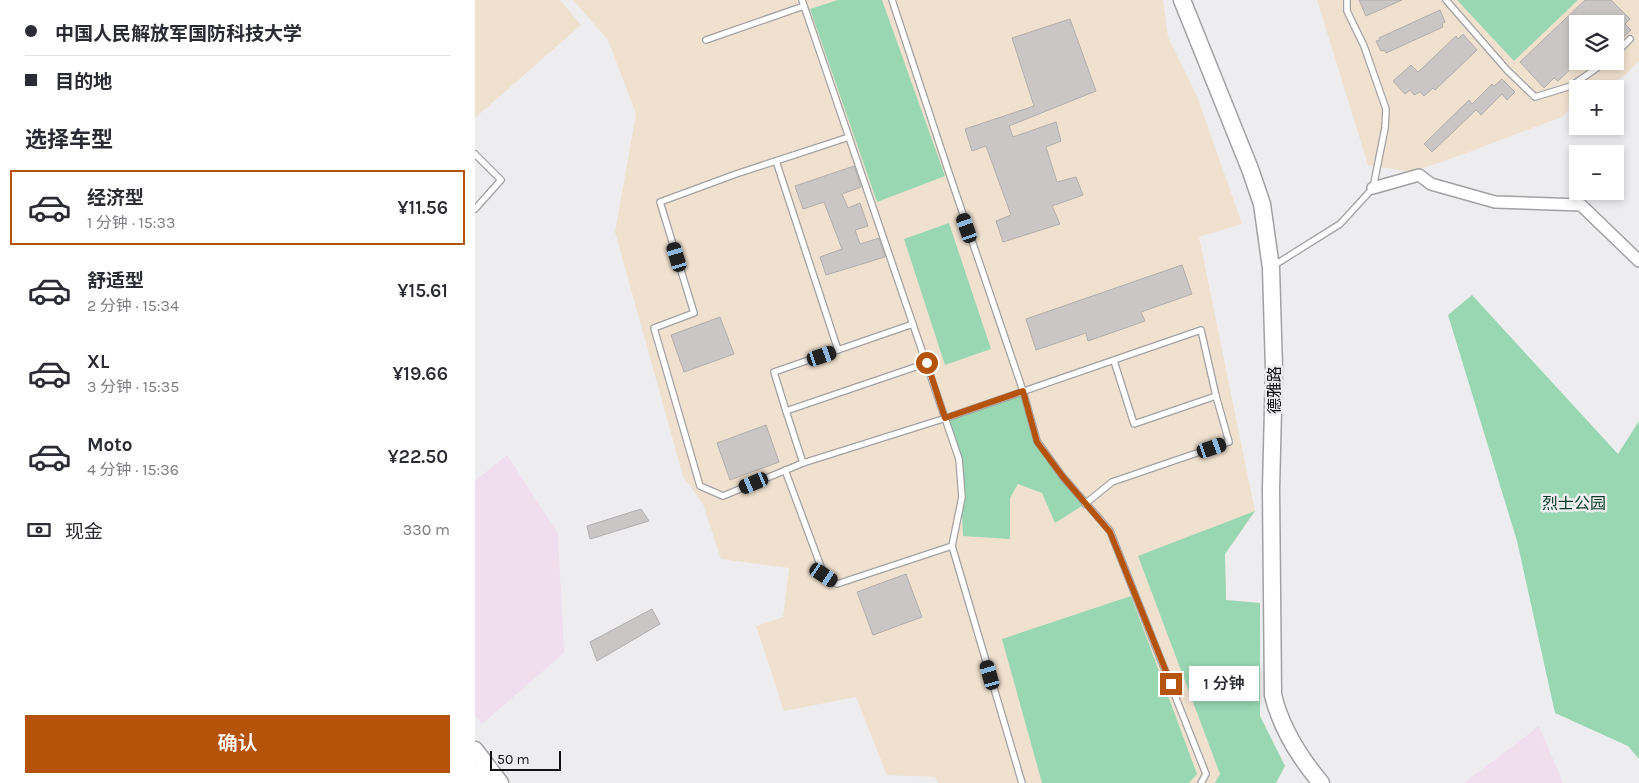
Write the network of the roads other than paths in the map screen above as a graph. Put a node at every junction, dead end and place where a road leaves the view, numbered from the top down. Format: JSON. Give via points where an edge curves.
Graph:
{"nodes":[{"id":1,"x":892,"y":0,"type":"edge"},
{"id":2,"x":1176,"y":0,"type":"edge"},
{"id":3,"x":1182,"y":0,"type":"edge"},
{"id":4,"x":1347,"y":0,"type":"edge"},
{"id":5,"x":1446,"y":0,"type":"edge"},
{"id":6,"x":803,"y":3,"type":"edge"},
{"id":7,"x":1630,"y":39,"type":"dead end"},
{"id":8,"x":706,"y":40,"type":"dead end"},
{"id":9,"x":1624,"y":45,"type":"edge"},
{"id":10,"x":1594,"y":70,"type":"edge"},
{"id":11,"x":849,"y":137,"type":"junction"},
{"id":12,"x":475,"y":154,"type":"edge"},
{"id":13,"x":776,"y":161,"type":"junction"},
{"id":14,"x":1373,"y":188,"type":"junction"},
{"id":15,"x":475,"y":209,"type":"edge"},
{"id":16,"x":1639,"y":261,"type":"edge"},
{"id":17,"x":1268,"y":268,"type":"junction"},
{"id":18,"x":913,"y":324,"type":"junction"},
{"id":19,"x":838,"y":350,"type":"junction"},
{"id":20,"x":1114,"y":360,"type":"junction"},
{"id":21,"x":927,"y":363,"type":"junction"},
{"id":22,"x":1023,"y":391,"type":"junction"},
{"id":23,"x":1216,"y":396,"type":"junction"},
{"id":24,"x":786,"y":411,"type":"junction"},
{"id":25,"x":945,"y":418,"type":"junction"},
{"id":26,"x":803,"y":463,"type":"junction"},
{"id":27,"x":785,"y":470,"type":"junction"},
{"id":28,"x":1085,"y":504,"type":"junction"},
{"id":29,"x":952,"y":546,"type":"junction"},
{"id":30,"x":475,"y":750,"type":"edge"},
{"id":31,"x":475,"y":772,"type":"edge"},
{"id":32,"x":484,"y":783,"type":"edge"},
{"id":33,"x":500,"y":783,"type":"edge"},
{"id":34,"x":1022,"y":783,"type":"edge"},
{"id":35,"x":1201,"y":783,"type":"edge"},
{"id":36,"x":1309,"y":783,"type":"edge"},
{"id":37,"x":1321,"y":783,"type":"edge"}],
"edges":[{"from":1,"to":22,"type":"lane"},
{"from":2,"to":17,"type":"street","name":"德雅路","via":[[1257,204]]},
{"from":3,"to":17,"type":"street","name":"德雅路","via":[[1263,204]]},
{"from":4,"to":14,"type":"lane","via":[[1347,12],[1365,46],[1386,109]]},
{"from":5,"to":10,"type":"lane","via":[[1535,97],[1571,86]]},
{"from":6,"to":8,"type":"lane"},
{"from":6,"to":11,"type":"lane"},
{"from":7,"to":9,"type":"lane"},
{"from":11,"to":13,"type":"lane"},
{"from":11,"to":18,"type":"lane"},
{"from":12,"to":15,"type":"lane","via":[[501,180]]},
{"from":13,"to":19,"type":"lane"},
{"from":13,"to":27,"type":"lane","via":[[660,202],[694,313],[654,328],[700,486],[723,496]]},
{"from":14,"to":16,"type":"street","via":[[1419,175],[1431,184],[1495,202],[1581,205]]},
{"from":14,"to":17,"type":"lane","via":[[1340,224]]},
{"from":17,"to":36,"type":"street","name":"德雅路","via":[[1264,488],[1266,694],[1272,722]]},
{"from":17,"to":37,"type":"street","name":"德雅路","via":[[1274,369],[1271,489],[1273,696],[1283,725],[1305,764]]},
{"from":18,"to":19,"type":"lane"},
{"from":18,"to":21,"type":"lane"},
{"from":19,"to":24,"type":"lane","via":[[774,372]]},
{"from":20,"to":22,"type":"lane"},
{"from":20,"to":23,"type":"lane","via":[[1134,424]]},
{"from":20,"to":23,"type":"lane","via":[[1201,330]]},
{"from":21,"to":24,"type":"lane"},
{"from":21,"to":25,"type":"lane"},
{"from":22,"to":25,"type":"lane"},
{"from":22,"to":28,"type":"lane","via":[[1037,442]]},
{"from":23,"to":28,"type":"lane","via":[[1229,442],[1112,482]]},
{"from":24,"to":26,"type":"lane"},
{"from":25,"to":26,"type":"lane"},
{"from":25,"to":29,"type":"lane","via":[[959,459],[962,497]]},
{"from":26,"to":27,"type":"lane"},
{"from":27,"to":29,"type":"lane","via":[[824,575],[837,584]]},
{"from":28,"to":35,"type":"lane","via":[[1110,532],[1206,774]]},
{"from":29,"to":34,"type":"lane"},
{"from":30,"to":33,"type":"street"},
{"from":31,"to":32,"type":"street"}]}
